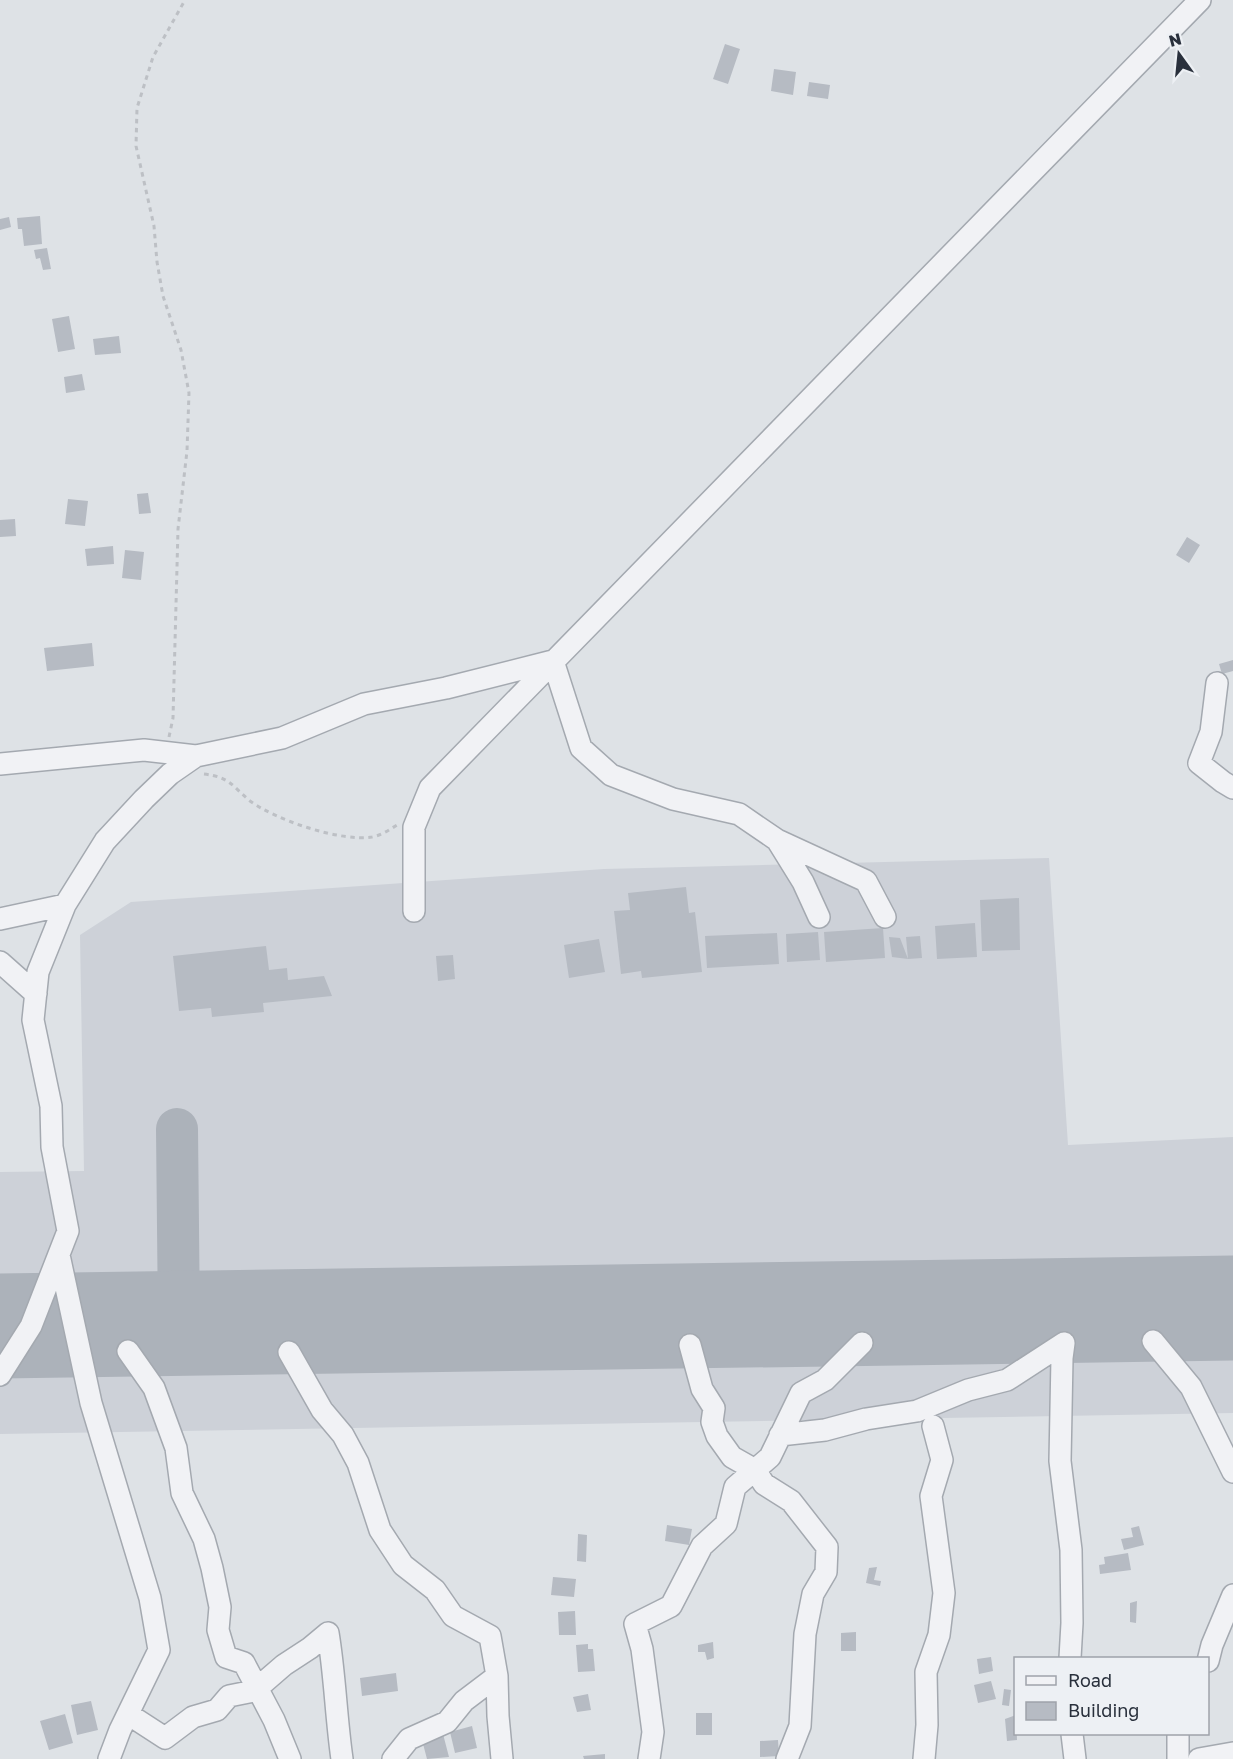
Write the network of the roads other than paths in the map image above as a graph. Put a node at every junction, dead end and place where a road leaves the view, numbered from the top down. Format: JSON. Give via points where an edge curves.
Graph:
{"nodes":[{"id":1,"x":1200,"y":0,"type":"edge"},
{"id":2,"x":553,"y":661,"type":"junction"},
{"id":3,"x":1217,"y":683,"type":"dead end"},
{"id":4,"x":0,"y":764,"type":"edge"},
{"id":5,"x":198,"y":765,"type":"junction"},
{"id":6,"x":1233,"y":788,"type":"edge"},
{"id":7,"x":777,"y":840,"type":"junction"},
{"id":8,"x":65,"y":905,"type":"junction"},
{"id":9,"x":414,"y":911,"type":"dead end"},
{"id":10,"x":819,"y":917,"type":"dead end"},
{"id":11,"x":885,"y":917,"type":"dead end"},
{"id":12,"x":0,"y":919,"type":"edge"},
{"id":13,"x":0,"y":962,"type":"edge"},
{"id":14,"x":36,"y":994,"type":"junction"},
{"id":15,"x":59,"y":1255,"type":"junction"},
{"id":16,"x":1152,"y":1341,"type":"dead end"},
{"id":17,"x":861,"y":1343,"type":"dead end"},
{"id":18,"x":690,"y":1345,"type":"dead end"},
{"id":19,"x":128,"y":1352,"type":"dead end"},
{"id":20,"x":289,"y":1352,"type":"dead end"},
{"id":21,"x":0,"y":1375,"type":"edge"},
{"id":22,"x":933,"y":1426,"type":"dead end"},
{"id":23,"x":780,"y":1435,"type":"junction"},
{"id":24,"x":754,"y":1470,"type":"junction"},
{"id":25,"x":1233,"y":1472,"type":"edge"},
{"id":26,"x":1233,"y":1595,"type":"edge"},
{"id":27,"x":1070,"y":1657,"type":"edge"},
{"id":28,"x":1209,"y":1657,"type":"edge"},
{"id":29,"x":497,"y":1676,"type":"junction"},
{"id":30,"x":257,"y":1689,"type":"junction"},
{"id":31,"x":128,"y":1714,"type":"junction"},
{"id":32,"x":1072,"y":1735,"type":"edge"},
{"id":33,"x":1178,"y":1735,"type":"edge"},
{"id":34,"x":1233,"y":1753,"type":"edge"},
{"id":35,"x":109,"y":1759,"type":"edge"},
{"id":36,"x":290,"y":1759,"type":"edge"},
{"id":37,"x":342,"y":1759,"type":"edge"},
{"id":38,"x":393,"y":1759,"type":"edge"},
{"id":39,"x":502,"y":1759,"type":"edge"},
{"id":40,"x":649,"y":1759,"type":"edge"},
{"id":41,"x":787,"y":1759,"type":"edge"},
{"id":42,"x":924,"y":1759,"type":"edge"},
{"id":43,"x":1075,"y":1759,"type":"edge"},
{"id":44,"x":1178,"y":1759,"type":"edge"},
{"id":45,"x":1199,"y":1759,"type":"edge"}],
"edges":[{"from":1,"to":2,"type":"street"},
{"from":2,"to":5,"type":"street","via":[[364,704],[282,738]]},
{"from":2,"to":7,"type":"street","via":[[581,748],[611,775],[673,799],[739,814]]},
{"from":2,"to":9,"type":"street","via":[[430,788],[414,827]]},
{"from":3,"to":6,"type":"street","via":[[1211,732],[1199,763]]},
{"from":4,"to":5,"type":"street","via":[[144,750],[164,751]]},
{"from":5,"to":8,"type":"street","via":[[170,774],[144,798],[105,841]]},
{"from":7,"to":10,"type":"street"},
{"from":7,"to":11,"type":"street","via":[[866,881]]},
{"from":8,"to":12,"type":"street"},
{"from":8,"to":14,"type":"street","via":[[38,972]]},
{"from":13,"to":14,"type":"street"},
{"from":14,"to":15,"type":"street","via":[[33,1020],[51,1106],[52,1147],[68,1232]]},
{"from":15,"to":21,"type":"street","via":[[31,1326]]},
{"from":15,"to":31,"type":"street","via":[[91,1403],[150,1598],[159,1650]]},
{"from":16,"to":25,"type":"street","via":[[1191,1387]]},
{"from":17,"to":23,"type":"street","via":[[825,1380],[801,1393]]},
{"from":18,"to":24,"type":"street","via":[[702,1389],[714,1408],[712,1422],[717,1436],[732,1457]]},
{"from":19,"to":30,"type":"street","via":[[154,1388],[176,1448],[182,1493],[204,1539],[212,1568],[220,1607],[218,1630],[225,1657],[244,1663]]},
{"from":20,"to":29,"type":"street","via":[[358,1463],[380,1530],[403,1565],[435,1590],[453,1616],[490,1636]]},
{"from":22,"to":42,"type":"street","via":[[942,1460],[931,1496],[944,1593],[939,1635],[926,1672]]},
{"from":23,"to":24,"type":"street","via":[[770,1456]]},
{"from":23,"to":27,"type":"street","via":[[917,1411],[968,1390],[1007,1380],[1064,1343],[1060,1461],[1071,1550]]},
{"from":24,"to":40,"type":"street","via":[[735,1488],[726,1524],[702,1546],[671,1606],[635,1624],[653,1732]]},
{"from":24,"to":41,"type":"street","via":[[764,1484],[791,1501],[826,1547],[826,1572],[813,1594],[805,1634],[800,1726]]},
{"from":26,"to":28,"type":"street"},
{"from":29,"to":38,"type":"street","via":[[464,1701],[447,1722],[409,1739]]},
{"from":29,"to":39,"type":"street"},
{"from":30,"to":31,"type":"street","via":[[229,1696],[217,1710],[192,1717],[165,1738]]},
{"from":30,"to":36,"type":"street"},
{"from":30,"to":37,"type":"street","via":[[328,1633]]},
{"from":31,"to":35,"type":"street"},
{"from":32,"to":43,"type":"street"},
{"from":33,"to":44,"type":"street"},
{"from":34,"to":45,"type":"street"}]}
